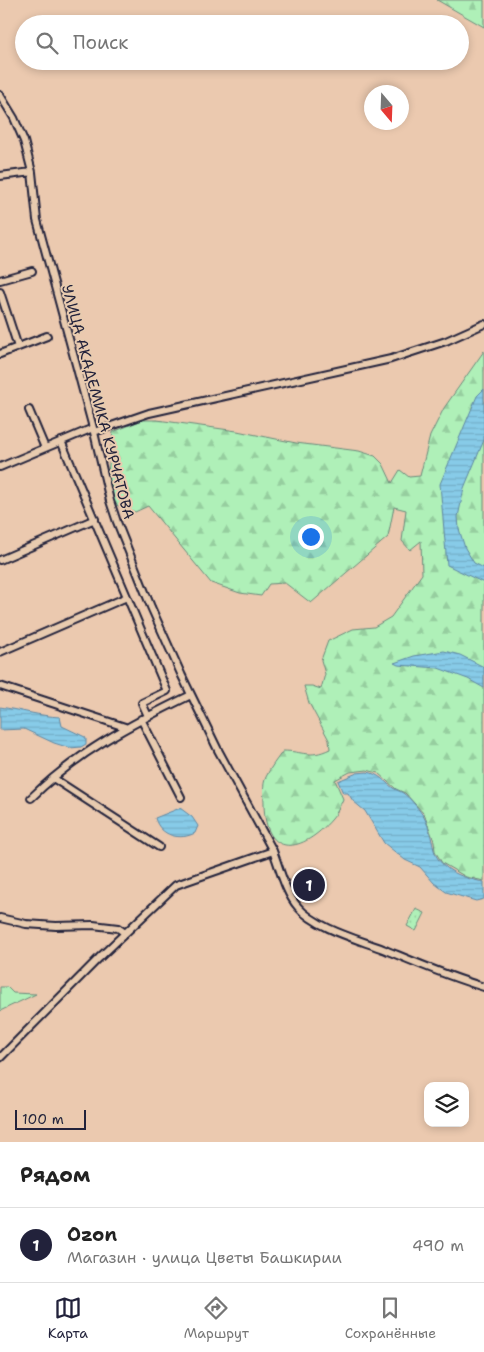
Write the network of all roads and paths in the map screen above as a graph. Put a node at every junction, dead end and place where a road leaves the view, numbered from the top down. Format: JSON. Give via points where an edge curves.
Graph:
{"nodes":[{"id":1,"x":0,"y":95,"type":"edge"},
{"id":2,"x":32,"y":172,"type":"junction"},
{"id":3,"x":0,"y":176,"type":"edge"},
{"id":4,"x":32,"y":271,"type":"dead end"},
{"id":5,"x":0,"y":280,"type":"edge"},
{"id":6,"x":0,"y":292,"type":"edge"},
{"id":7,"x":484,"y":324,"type":"edge"},
{"id":8,"x":47,"y":336,"type":"dead end"},
{"id":9,"x":18,"y":347,"type":"junction"},
{"id":10,"x":0,"y":354,"type":"edge"},
{"id":11,"x":29,"y":410,"type":"dead end"},
{"id":12,"x":93,"y":430,"type":"junction"},
{"id":13,"x":61,"y":441,"type":"junction"},
{"id":14,"x":45,"y":448,"type":"junction"},
{"id":15,"x":0,"y":467,"type":"edge"},
{"id":16,"x":95,"y":519,"type":"junction"},
{"id":17,"x":0,"y":560,"type":"edge"},
{"id":18,"x":128,"y":597,"type":"junction"},
{"id":19,"x":0,"y":652,"type":"edge"},
{"id":20,"x":0,"y":686,"type":"edge"},
{"id":21,"x":191,"y":695,"type":"junction"},
{"id":22,"x":148,"y":716,"type":"junction"},
{"id":23,"x":141,"y":719,"type":"junction"},
{"id":24,"x":126,"y":727,"type":"junction"},
{"id":25,"x":53,"y":778,"type":"junction"},
{"id":26,"x":181,"y":797,"type":"dead end"},
{"id":27,"x":31,"y":798,"type":"dead end"},
{"id":28,"x":159,"y":846,"type":"dead end"},
{"id":29,"x":273,"y":851,"type":"junction"},
{"id":30,"x":0,"y":918,"type":"edge"},
{"id":31,"x":125,"y":933,"type":"junction"},
{"id":32,"x":484,"y":987,"type":"edge"},
{"id":33,"x":0,"y":1058,"type":"edge"}],
"edges":[{"from":1,"to":2,"type":"street","name":"УЛИЦА АКАДЕМИКА КУРЧАТОВА","via":[[24,141]]},
{"from":2,"to":3,"type":"street"},
{"from":2,"to":12,"type":"street","name":"УЛИЦА АКАДЕМИКА КУРЧАТОВА","via":[[36,220]]},
{"from":4,"to":5,"type":"street"},
{"from":6,"to":9,"type":"street"},
{"from":7,"to":12,"type":"street","via":[[391,360],[149,414]]},
{"from":8,"to":9,"type":"street"},
{"from":9,"to":10,"type":"street"},
{"from":11,"to":14,"type":"street"},
{"from":12,"to":13,"type":"street"},
{"from":12,"to":21,"type":"street","name":"УЛИЦА АКАДЕМИКА КУРЧАТОВА","via":[[117,522]]},
{"from":13,"to":14,"type":"street"},
{"from":13,"to":16,"type":"street"},
{"from":14,"to":15,"type":"street"},
{"from":16,"to":17,"type":"street"},
{"from":16,"to":18,"type":"street"},
{"from":18,"to":19,"type":"street"},
{"from":18,"to":22,"type":"street","via":[[167,691],[142,704]]},
{"from":20,"to":24,"type":"street"},
{"from":21,"to":22,"type":"street"},
{"from":21,"to":29,"type":"street","name":"УЛИЦА АКАДЕМИКА КУРЧАТОВА"},
{"from":22,"to":23,"type":"street"},
{"from":23,"to":24,"type":"street"},
{"from":23,"to":26,"type":"street"},
{"from":24,"to":25,"type":"street"},
{"from":25,"to":27,"type":"street"},
{"from":25,"to":28,"type":"street"},
{"from":29,"to":31,"type":"street","via":[[176,885]]},
{"from":29,"to":32,"type":"street","name":"УЛИЦА АКАДЕМИКА КУРЧАТОВА","via":[[291,897],[310,917],[348,936]]},
{"from":30,"to":31,"type":"street","via":[[26,924],[118,928]]},
{"from":31,"to":33,"type":"street"}]}
